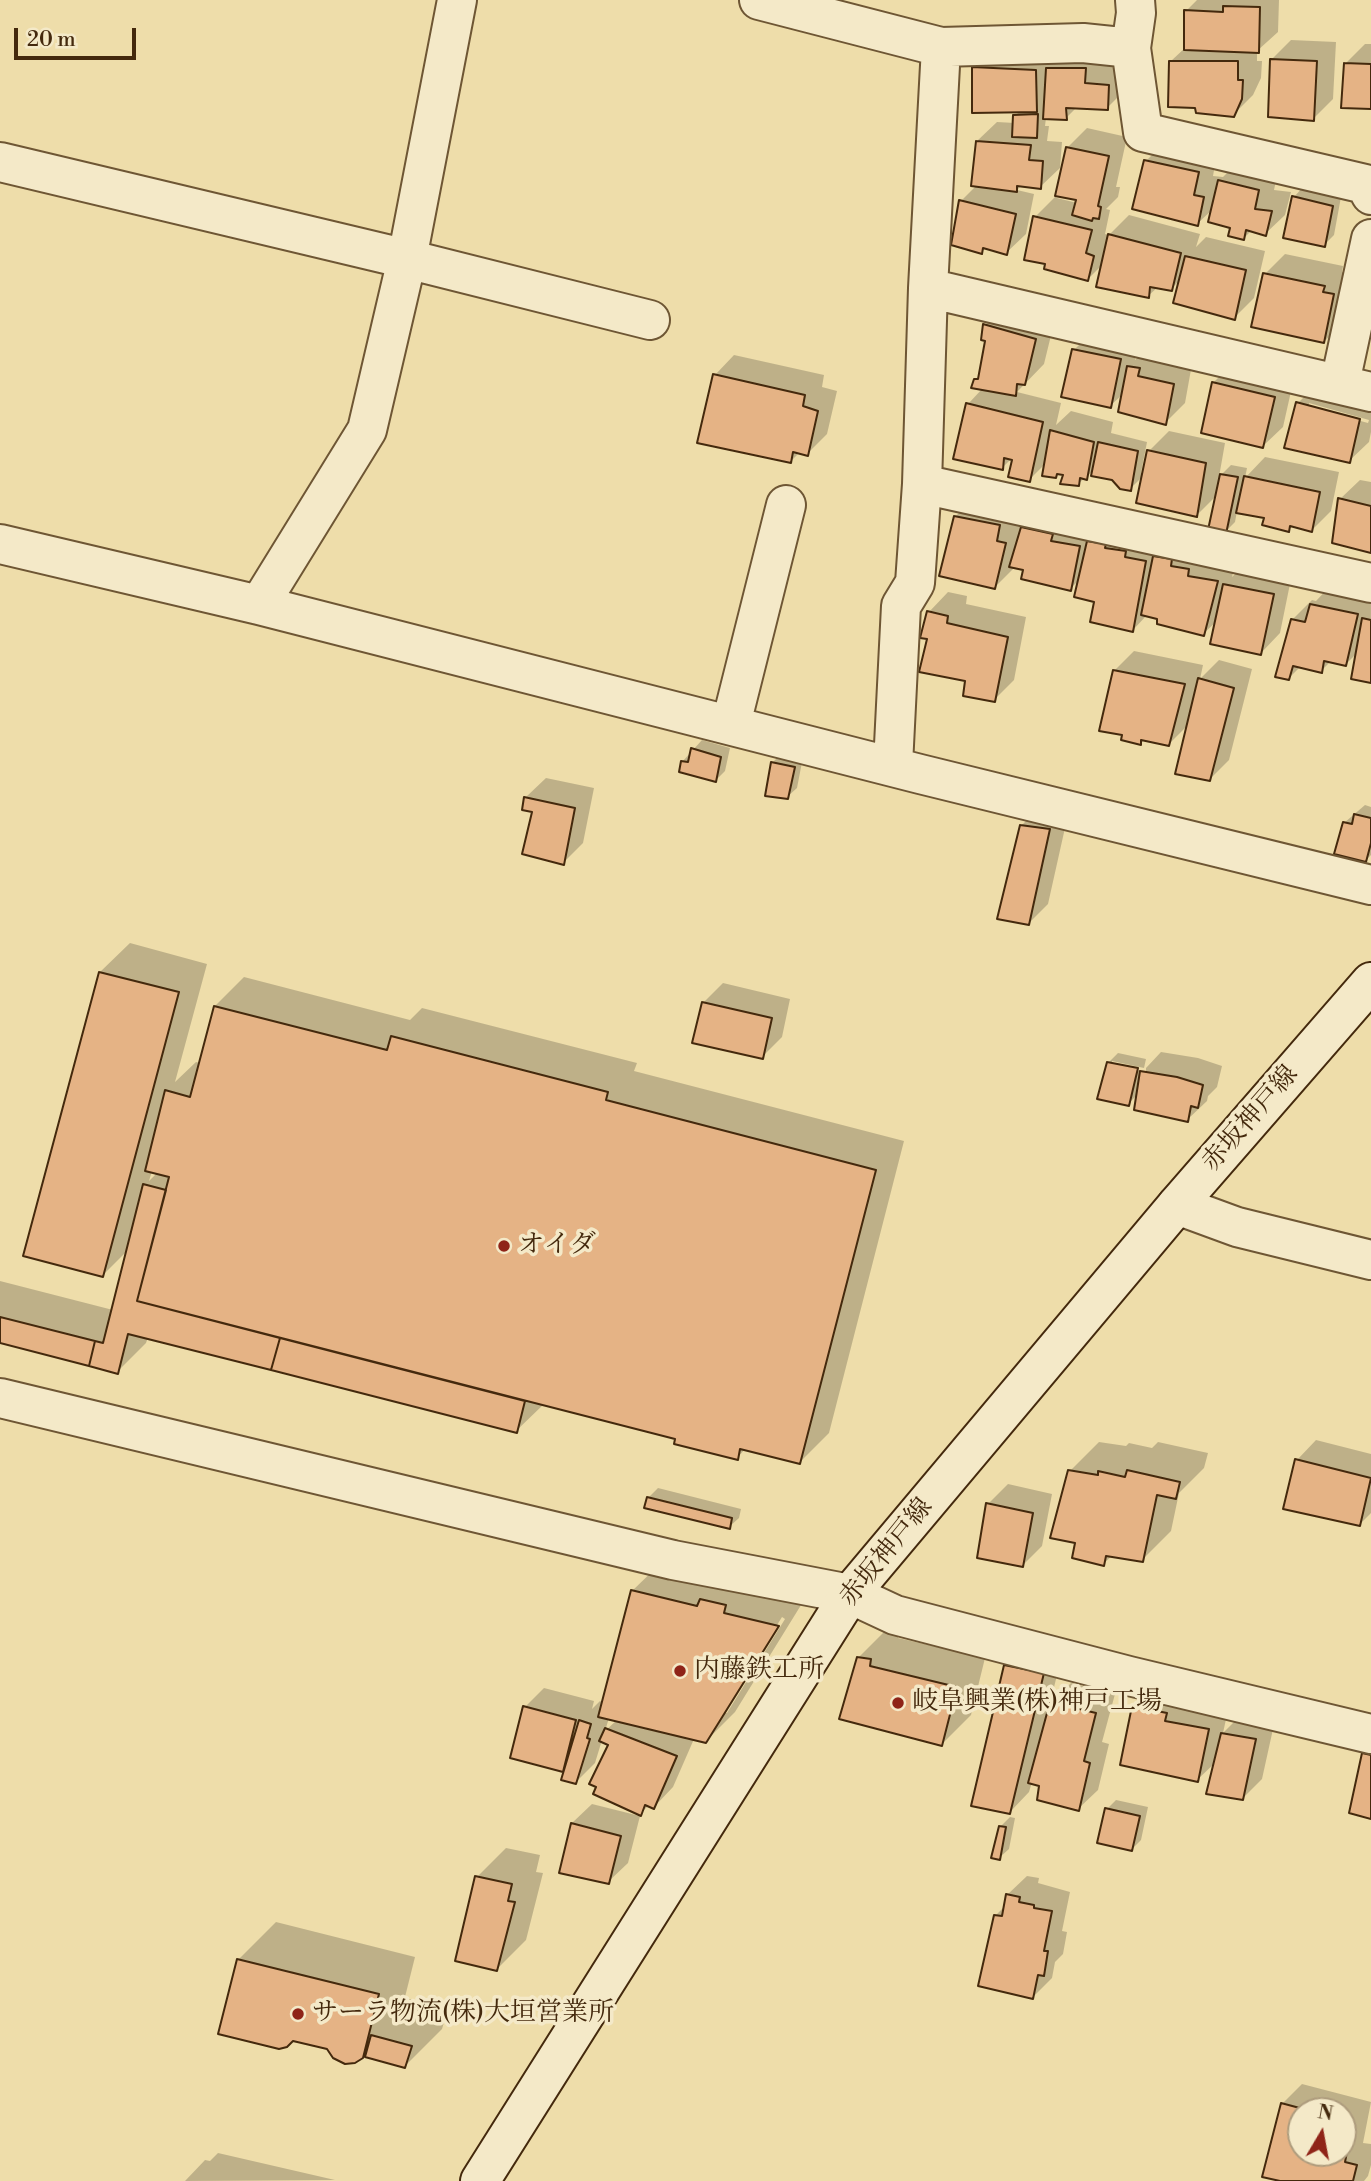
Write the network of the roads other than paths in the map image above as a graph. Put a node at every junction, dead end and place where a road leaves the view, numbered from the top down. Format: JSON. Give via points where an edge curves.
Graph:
{"nodes":[{"id":1,"x":457,"y":0,"type":"edge"},
{"id":2,"x":759,"y":0,"type":"edge"},
{"id":3,"x":1135,"y":0,"type":"edge"},
{"id":4,"x":941,"y":47,"type":"junction"},
{"id":5,"x":1131,"y":48,"type":"junction"},
{"id":6,"x":0,"y":162,"type":"edge"},
{"id":7,"x":1371,"y":195,"type":"edge"},
{"id":8,"x":1371,"y":239,"type":"edge"},
{"id":9,"x":407,"y":259,"type":"junction"},
{"id":10,"x":928,"y":288,"type":"junction"},
{"id":11,"x":650,"y":320,"type":"dead end"},
{"id":12,"x":1355,"y":388,"type":"edge"},
{"id":13,"x":922,"y":484,"type":"junction"},
{"id":14,"x":786,"y":505,"type":"dead end"},
{"id":15,"x":0,"y":544,"type":"edge"},
{"id":16,"x":1371,"y":583,"type":"edge"},
{"id":17,"x":259,"y":605,"type":"junction"},
{"id":18,"x":731,"y":724,"type":"junction"},
{"id":19,"x":893,"y":765,"type":"junction"},
{"id":20,"x":1371,"y":885,"type":"edge"},
{"id":21,"x":1371,"y":982,"type":"edge"},
{"id":22,"x":1177,"y":1205,"type":"junction"},
{"id":23,"x":1371,"y":1260,"type":"edge"},
{"id":24,"x":0,"y":1398,"type":"edge"},
{"id":25,"x":850,"y":1594,"type":"junction"},
{"id":26,"x":1371,"y":1734,"type":"edge"},
{"id":27,"x":480,"y":2181,"type":"edge"}],
"edges":[{"from":1,"to":9,"type":"street"},
{"from":2,"to":4,"type":"street"},
{"from":3,"to":5,"type":"street"},
{"from":4,"to":5,"type":"street","via":[[1083,43]]},
{"from":4,"to":10,"type":"street"},
{"from":5,"to":7,"type":"street","via":[[1143,132],[1365,184]]},
{"from":6,"to":9,"type":"street"},
{"from":8,"to":12,"type":"street"},
{"from":9,"to":11,"type":"street"},
{"from":9,"to":17,"type":"street","via":[[367,429]]},
{"from":10,"to":12,"type":"street"},
{"from":10,"to":13,"type":"street"},
{"from":13,"to":16,"type":"street"},
{"from":13,"to":19,"type":"street","via":[[915,583],[901,606]]},
{"from":14,"to":18,"type":"street"},
{"from":15,"to":17,"type":"street"},
{"from":17,"to":18,"type":"street"},
{"from":18,"to":19,"type":"street"},
{"from":19,"to":20,"type":"street"},
{"from":21,"to":22,"type":"street","name":"赤坂神戸線"},
{"from":22,"to":23,"type":"street","via":[[1237,1227]]},
{"from":22,"to":25,"type":"street","name":"赤坂神戸線"},
{"from":24,"to":25,"type":"street","via":[[673,1560]]},
{"from":25,"to":26,"type":"street","via":[[895,1615]]},
{"from":25,"to":27,"type":"street","name":"赤坂神戸線"}]}
